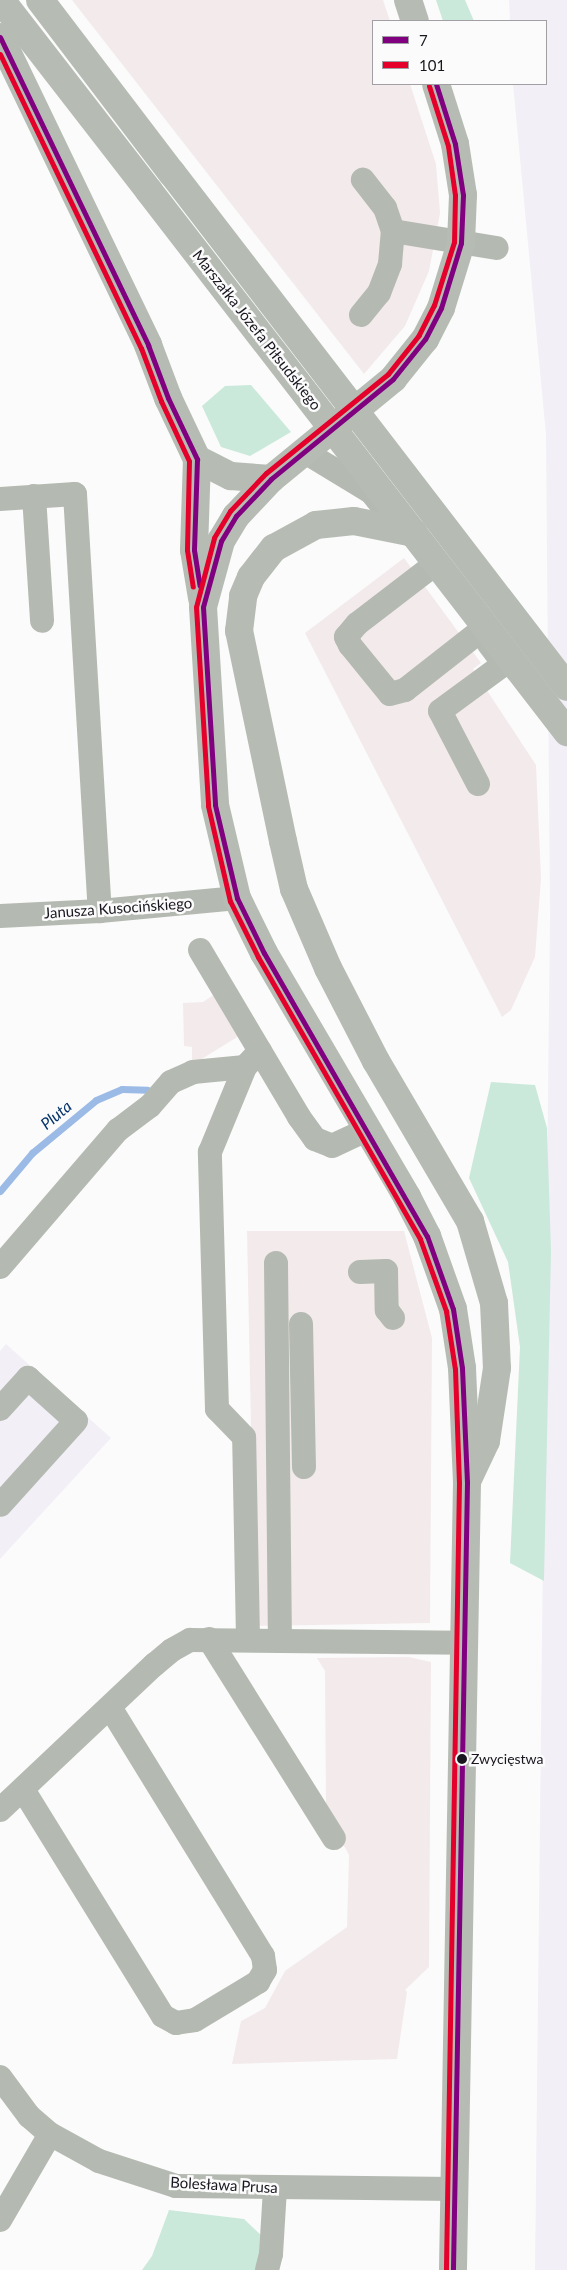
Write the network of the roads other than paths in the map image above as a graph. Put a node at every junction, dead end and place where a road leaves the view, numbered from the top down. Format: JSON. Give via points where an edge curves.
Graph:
{"nodes":[{"id":1,"x":1,"y":0,"type":"edge"},
{"id":2,"x":40,"y":0,"type":"edge"},
{"id":3,"x":408,"y":0,"type":"edge"},
{"id":4,"x":415,"y":20,"type":"edge"},
{"id":5,"x":0,"y":37,"type":"edge"},
{"id":6,"x":436,"y":85,"type":"edge"},
{"id":7,"x":363,"y":180,"type":"dead end"},
{"id":8,"x":393,"y":232,"type":"junction"},
{"id":9,"x":461,"y":243,"type":"junction"},
{"id":10,"x":497,"y":248,"type":"dead end"},
{"id":11,"x":362,"y":315,"type":"dead end"},
{"id":12,"x":305,"y":452,"type":"junction"},
{"id":13,"x":197,"y":458,"type":"junction"},
{"id":14,"x":271,"y":479,"type":"junction"},
{"id":15,"x":34,"y":496,"type":"junction"},
{"id":16,"x":0,"y":499,"type":"edge"},
{"id":17,"x":414,"y":533,"type":"junction"},
{"id":18,"x":430,"y":568,"type":"junction"},
{"id":19,"x":203,"y":607,"type":"junction"},
{"id":20,"x":42,"y":621,"type":"dead end"},
{"id":21,"x":479,"y":632,"type":"junction"},
{"id":22,"x":567,"y":687,"type":"edge"},
{"id":23,"x":567,"y":732,"type":"edge"},
{"id":24,"x":478,"y":784,"type":"dead end"},
{"id":25,"x":237,"y":898,"type":"junction"},
{"id":26,"x":100,"y":911,"type":"junction"},
{"id":27,"x":0,"y":916,"type":"edge"},
{"id":28,"x":200,"y":950,"type":"dead end"},
{"id":29,"x":253,"y":1059,"type":"junction"},
{"id":30,"x":368,"y":1129,"type":"junction"},
{"id":31,"x":276,"y":1263,"type":"dead end"},
{"id":32,"x":0,"y":1267,"type":"edge"},
{"id":33,"x":360,"y":1272,"type":"dead end"},
{"id":34,"x":393,"y":1318,"type":"dead end"},
{"id":35,"x":301,"y":1324,"type":"dead end"},
{"id":36,"x":0,"y":1409,"type":"edge"},
{"id":37,"x":304,"y":1467,"type":"dead end"},
{"id":38,"x":467,"y":1482,"type":"junction"},
{"id":39,"x":0,"y":1505,"type":"edge"},
{"id":40,"x":210,"y":1639,"type":"junction"},
{"id":41,"x":248,"y":1639,"type":"junction"},
{"id":42,"x":280,"y":1640,"type":"junction"},
{"id":43,"x":463,"y":1643,"type":"junction"},
{"id":44,"x":110,"y":1707,"type":"junction"},
{"id":45,"x":24,"y":1791,"type":"junction"},
{"id":46,"x":0,"y":1810,"type":"edge"},
{"id":47,"x":334,"y":1838,"type":"dead end"},
{"id":48,"x":0,"y":2077,"type":"edge"},
{"id":49,"x":50,"y":2134,"type":"junction"},
{"id":50,"x":275,"y":2188,"type":"junction"},
{"id":51,"x":455,"y":2189,"type":"junction"},
{"id":52,"x":0,"y":2220,"type":"edge"},
{"id":53,"x":267,"y":2270,"type":"edge"},
{"id":54,"x":453,"y":2270,"type":"edge"}],
"edges":[{"from":1,"to":17,"type":"main road","name":"Marszałka Józefa Piłsudskiego","bridge":true},
{"from":2,"to":22,"type":"main road","name":"Marszałka Józefa Piłsudskiego","bridge":true},
{"from":3,"to":4,"type":"main road"},
{"from":5,"to":13,"type":"main road","via":[[148,345],[168,398]]},
{"from":6,"to":9,"type":"main road","via":[[459,166]]},
{"from":7,"to":8,"type":"street","via":[[385,208]]},
{"from":8,"to":9,"type":"street"},
{"from":8,"to":11,"type":"street","via":[[388,271],[379,293]]},
{"from":9,"to":10,"type":"street"},
{"from":9,"to":12,"type":"main road","via":[[447,293],[425,339],[408,363]]},
{"from":12,"to":14,"type":"main road"},
{"from":12,"to":18,"type":"street","via":[[371,492]]},
{"from":13,"to":14,"type":"main road","via":[[231,476]]},
{"from":13,"to":19,"type":"main road","via":[[194,550]]},
{"from":14,"to":19,"type":"main road","via":[[236,516],[221,541]]},
{"from":15,"to":16,"type":"street"},
{"from":15,"to":20,"type":"street"},
{"from":15,"to":26,"type":"street","via":[[75,494]]},
{"from":17,"to":23,"type":"main road","name":"Marszałka Józefa Piłsudskiego","bridge":true},
{"from":17,"to":38,"type":"main road","bridge":true,"via":[[354,521],[316,525],[274,548],[251,577],[243,596],[239,631],[294,889],[328,968],[376,1061],[470,1221],[494,1303],[498,1368],[486,1441]]},
{"from":18,"to":21,"type":"street"},
{"from":18,"to":21,"type":"street","via":[[357,624],[346,638],[355,652],[390,694],[405,690]]},
{"from":19,"to":25,"type":"main road","via":[[215,805]]},
{"from":21,"to":24,"type":"street","via":[[504,664],[440,711]]},
{"from":25,"to":26,"type":"street","name":"Janusza Kusocińskiego"},
{"from":25,"to":30,"type":"main road","via":[[264,953]]},
{"from":26,"to":27,"type":"street","name":"Janusza Kusocińskiego"},
{"from":28,"to":29,"type":"street"},
{"from":29,"to":30,"type":"street","via":[[315,1139],[332,1146]]},
{"from":29,"to":32,"type":"street","via":[[193,1072],[172,1082],[150,1106],[118,1130]]},
{"from":29,"to":41,"type":"street","via":[[210,1152],[217,1409],[244,1436]]},
{"from":30,"to":38,"type":"main road","via":[[427,1236],[453,1309],[462,1368]]},
{"from":31,"to":42,"type":"street"},
{"from":33,"to":34,"type":"street","via":[[386,1271],[387,1310]]},
{"from":35,"to":37,"type":"street"},
{"from":36,"to":39,"type":"street","via":[[28,1378],[76,1422]]},
{"from":38,"to":43,"type":"main road"},
{"from":40,"to":41,"type":"street"},
{"from":40,"to":44,"type":"street","via":[[190,1640],[172,1650]]},
{"from":40,"to":47,"type":"street"},
{"from":41,"to":42,"type":"street"},
{"from":42,"to":43,"type":"street"},
{"from":43,"to":51,"type":"main road"},
{"from":44,"to":45,"type":"street"},
{"from":44,"to":45,"type":"street","via":[[263,1956],[265,1970],[258,1982],[195,2020],[176,2023],[163,2016]]},
{"from":45,"to":46,"type":"street"},
{"from":48,"to":49,"type":"street","name":"Bolesława Prusa","via":[[29,2116]]},
{"from":49,"to":50,"type":"street","name":"Bolesława Prusa","via":[[99,2162],[176,2186]]},
{"from":49,"to":52,"type":"street"},
{"from":50,"to":51,"type":"street","name":"Bolesława Prusa"},
{"from":50,"to":53,"type":"street"},
{"from":51,"to":54,"type":"main road"}]}
